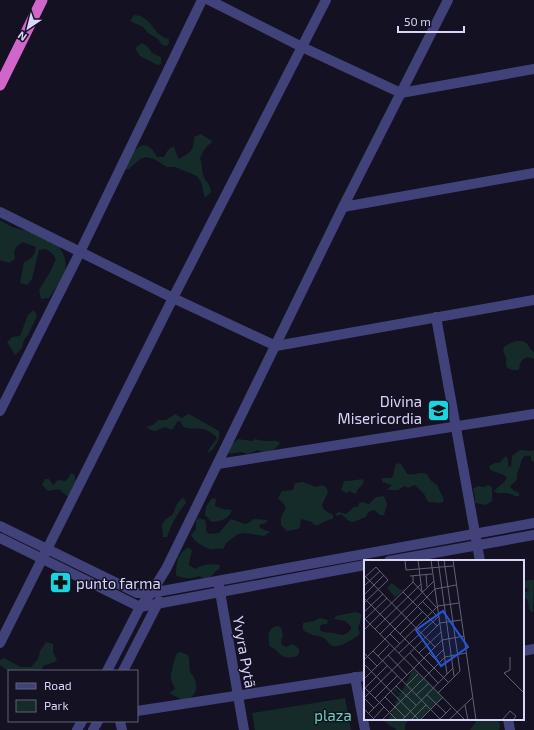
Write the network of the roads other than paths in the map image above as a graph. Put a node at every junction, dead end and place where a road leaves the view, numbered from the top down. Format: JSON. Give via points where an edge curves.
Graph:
{"nodes":[{"id":1,"x":42,"y":0,"type":"edge"},
{"id":2,"x":202,"y":0,"type":"edge"},
{"id":3,"x":209,"y":0,"type":"edge"},
{"id":4,"x":326,"y":0,"type":"edge"},
{"id":5,"x":448,"y":0,"type":"edge"},
{"id":6,"x":302,"y":47,"type":"junction"},
{"id":7,"x":534,"y":69,"type":"edge"},
{"id":8,"x":0,"y":85,"type":"edge"},
{"id":9,"x":401,"y":93,"type":"junction"},
{"id":10,"x":534,"y":173,"type":"edge"},
{"id":11,"x":343,"y":207,"type":"junction"},
{"id":12,"x":0,"y":212,"type":"edge"},
{"id":13,"x":80,"y":252,"type":"junction"},
{"id":14,"x":173,"y":298,"type":"junction"},
{"id":15,"x":534,"y":300,"type":"edge"},
{"id":16,"x":436,"y":318,"type":"junction"},
{"id":17,"x":276,"y":346,"type":"junction"},
{"id":18,"x":0,"y":411,"type":"edge"},
{"id":19,"x":534,"y":414,"type":"edge"},
{"id":20,"x":455,"y":426,"type":"junction"},
{"id":21,"x":218,"y":464,"type":"junction"},
{"id":22,"x":534,"y":523,"type":"edge"},
{"id":23,"x":0,"y":526,"type":"edge"},
{"id":24,"x":475,"y":534,"type":"junction"},
{"id":25,"x":534,"y":535,"type":"edge"},
{"id":26,"x":0,"y":538,"type":"edge"},
{"id":27,"x":477,"y":545,"type":"junction"},
{"id":28,"x":48,"y":550,"type":"junction"},
{"id":29,"x":41,"y":559,"type":"junction"},
{"id":30,"x":394,"y":560,"type":"edge"},
{"id":31,"x":480,"y":560,"type":"edge"},
{"id":32,"x":364,"y":565,"type":"edge"},
{"id":33,"x":166,"y":569,"type":"junction"},
{"id":34,"x":219,"y":580,"type":"junction"},
{"id":35,"x":165,"y":590,"type":"junction"},
{"id":36,"x":219,"y":592,"type":"junction"},
{"id":37,"x":151,"y":593,"type":"junction"},
{"id":38,"x":157,"y":604,"type":"junction"},
{"id":39,"x":140,"y":607,"type":"junction"},
{"id":40,"x":0,"y":643,"type":"edge"},
{"id":41,"x":534,"y":649,"type":"edge"},
{"id":42,"x":524,"y":651,"type":"edge"},
{"id":43,"x":108,"y":670,"type":"edge"},
{"id":44,"x":124,"y":670,"type":"edge"},
{"id":45,"x":360,"y":677,"type":"edge"},
{"id":46,"x":238,"y":696,"type":"junction"},
{"id":47,"x":138,"y":711,"type":"edge"},
{"id":48,"x":364,"y":719,"type":"edge"},
{"id":49,"x":364,"y":720,"type":"edge"},
{"id":50,"x":508,"y":720,"type":"edge"},
{"id":51,"x":244,"y":730,"type":"edge"},
{"id":52,"x":365,"y":730,"type":"edge"},
{"id":53,"x":510,"y":730,"type":"edge"}],
"edges":[{"from":1,"to":8,"type":"highway"},
{"from":2,"to":13,"type":"street"},
{"from":3,"to":6,"type":"street"},
{"from":4,"to":6,"type":"street"},
{"from":5,"to":9,"type":"street"},
{"from":6,"to":9,"type":"street"},
{"from":6,"to":14,"type":"street"},
{"from":7,"to":9,"type":"street"},
{"from":9,"to":11,"type":"street"},
{"from":10,"to":11,"type":"street"},
{"from":11,"to":17,"type":"street"},
{"from":12,"to":13,"type":"street"},
{"from":13,"to":14,"type":"street"},
{"from":13,"to":18,"type":"street"},
{"from":14,"to":17,"type":"street"},
{"from":14,"to":28,"type":"street"},
{"from":15,"to":16,"type":"street"},
{"from":16,"to":17,"type":"street"},
{"from":16,"to":20,"type":"street"},
{"from":17,"to":21,"type":"street"},
{"from":19,"to":20,"type":"street"},
{"from":20,"to":21,"type":"street"},
{"from":20,"to":24,"type":"street"},
{"from":21,"to":33,"type":"street"},
{"from":22,"to":24,"type":"street"},
{"from":23,"to":28,"type":"street"},
{"from":24,"to":27,"type":"street"},
{"from":24,"to":34,"type":"street"},
{"from":25,"to":27,"type":"street"},
{"from":26,"to":29,"type":"street"},
{"from":27,"to":30,"type":"street"},
{"from":27,"to":31,"type":"street"},
{"from":28,"to":29,"type":"street"},
{"from":28,"to":37,"type":"street","via":[[137,593]]},
{"from":29,"to":39,"type":"street"},
{"from":29,"to":40,"type":"street"},
{"from":32,"to":36,"type":"street"},
{"from":33,"to":35,"type":"street"},
{"from":33,"to":37,"type":"street"},
{"from":34,"to":35,"type":"street"},
{"from":34,"to":36,"type":"street","name":"Yvyra Pytã"},
{"from":35,"to":37,"type":"street"},
{"from":35,"to":38,"type":"street"},
{"from":36,"to":38,"type":"street"},
{"from":36,"to":46,"type":"street","name":"Yvyra Pytã"},
{"from":37,"to":39,"type":"street"},
{"from":38,"to":39,"type":"street"},
{"from":38,"to":44,"type":"street"},
{"from":39,"to":43,"type":"street"},
{"from":41,"to":42,"type":"street"},
{"from":45,"to":46,"type":"street"},
{"from":45,"to":48,"type":"street"},
{"from":46,"to":47,"type":"street"},
{"from":46,"to":51,"type":"street","name":"Yvyra Pytã"},
{"from":49,"to":52,"type":"street"},
{"from":50,"to":53,"type":"street"}]}
